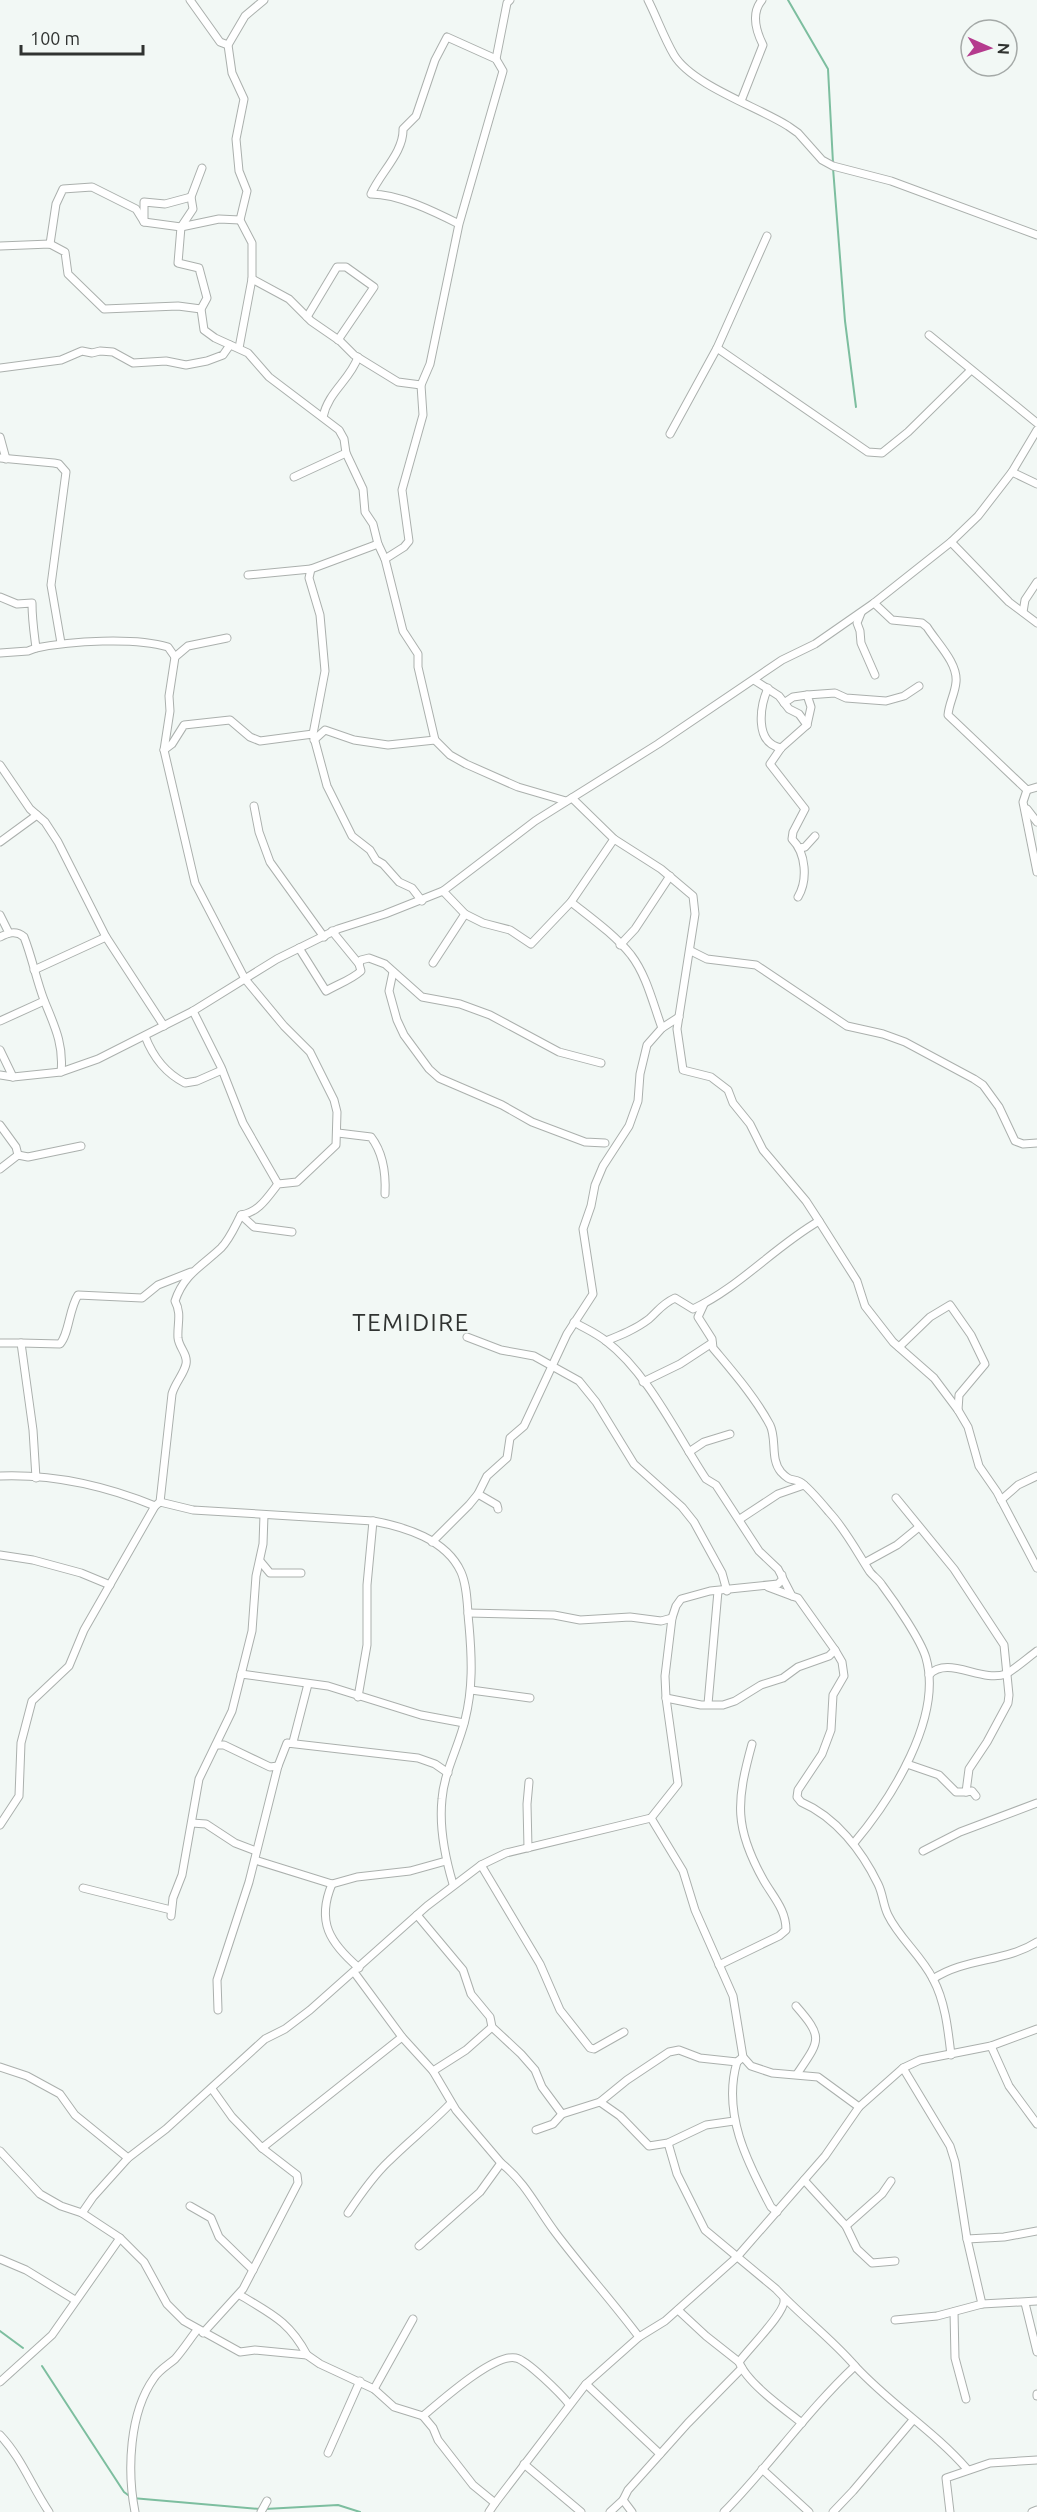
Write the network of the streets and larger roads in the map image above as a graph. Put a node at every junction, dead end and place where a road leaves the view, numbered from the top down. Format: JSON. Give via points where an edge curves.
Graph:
{"nodes":[{"id":1,"x":190,"y":0,"type":"edge"},
{"id":2,"x":264,"y":0,"type":"edge"},
{"id":3,"x":510,"y":0,"type":"edge"},
{"id":4,"x":648,"y":0,"type":"edge"},
{"id":5,"x":762,"y":0,"type":"edge"},
{"id":6,"x":228,"y":45,"type":"junction"},
{"id":7,"x":496,"y":59,"type":"junction"},
{"id":8,"x":741,"y":101,"type":"junction"},
{"id":9,"x":202,"y":168,"type":"dead end"},
{"id":10,"x":190,"y":197,"type":"junction"},
{"id":11,"x":240,"y":220,"type":"junction"},
{"id":12,"x":144,"y":222,"type":"junction"},
{"id":13,"x":459,"y":224,"type":"junction"},
{"id":14,"x":181,"y":227,"type":"junction"},
{"id":15,"x":1037,"y":235,"type":"edge"},
{"id":16,"x":767,"y":236,"type":"dead end"},
{"id":17,"x":50,"y":244,"type":"junction"},
{"id":18,"x":0,"y":246,"type":"edge"},
{"id":19,"x":252,"y":279,"type":"junction"},
{"id":20,"x":201,"y":309,"type":"junction"},
{"id":21,"x":307,"y":317,"type":"junction"},
{"id":22,"x":929,"y":335,"type":"dead end"},
{"id":23,"x":338,"y":340,"type":"junction"},
{"id":24,"x":230,"y":345,"type":"junction"},
{"id":25,"x":238,"y":348,"type":"junction"},
{"id":26,"x":717,"y":348,"type":"junction"},
{"id":27,"x":358,"y":357,"type":"junction"},
{"id":28,"x":0,"y":368,"type":"edge"},
{"id":29,"x":971,"y":369,"type":"junction"},
{"id":30,"x":421,"y":385,"type":"junction"},
{"id":31,"x":323,"y":417,"type":"junction"},
{"id":32,"x":1037,"y":423,"type":"edge"},
{"id":33,"x":1037,"y":430,"type":"edge"},
{"id":34,"x":670,"y":434,"type":"dead end"},
{"id":35,"x":0,"y":437,"type":"edge"},
{"id":36,"x":346,"y":453,"type":"junction"},
{"id":37,"x":3,"y":459,"type":"edge"},
{"id":38,"x":1012,"y":472,"type":"junction"},
{"id":39,"x":294,"y":477,"type":"dead end"},
{"id":40,"x":1037,"y":484,"type":"edge"},
{"id":41,"x":951,"y":542,"type":"junction"},
{"id":42,"x":378,"y":544,"type":"junction"},
{"id":43,"x":385,"y":559,"type":"junction"},
{"id":44,"x":311,"y":569,"type":"junction"},
{"id":45,"x":248,"y":575,"type":"dead end"},
{"id":46,"x":1037,"y":582,"type":"edge"},
{"id":47,"x":0,"y":597,"type":"edge"},
{"id":48,"x":874,"y":603,"type":"junction"},
{"id":49,"x":862,"y":611,"type":"junction"},
{"id":50,"x":1023,"y":612,"type":"junction"},
{"id":51,"x":1037,"y":623,"type":"edge"},
{"id":52,"x":227,"y":638,"type":"dead end"},
{"id":53,"x":61,"y":643,"type":"junction"},
{"id":54,"x":36,"y":648,"type":"junction"},
{"id":55,"x":0,"y":653,"type":"edge"},
{"id":56,"x":175,"y":657,"type":"junction"},
{"id":57,"x":874,"y":675,"type":"dead end"},
{"id":58,"x":754,"y":680,"type":"junction"},
{"id":59,"x":919,"y":686,"type":"dead end"},
{"id":60,"x":768,"y":688,"type":"junction"},
{"id":61,"x":807,"y":695,"type":"junction"},
{"id":62,"x":784,"y":703,"type":"junction"},
{"id":63,"x":807,"y":725,"type":"junction"},
{"id":64,"x":314,"y":737,"type":"junction"},
{"id":65,"x":435,"y":740,"type":"junction"},
{"id":66,"x":781,"y":748,"type":"junction"},
{"id":67,"x":164,"y":750,"type":"junction"},
{"id":68,"x":0,"y":765,"type":"edge"},
{"id":69,"x":1037,"y":787,"type":"edge"},
{"id":70,"x":1027,"y":790,"type":"junction"},
{"id":71,"x":569,"y":799,"type":"junction"},
{"id":72,"x":1023,"y":802,"type":"junction"},
{"id":73,"x":254,"y":806,"type":"dead end"},
{"id":74,"x":37,"y":815,"type":"junction"},
{"id":75,"x":1037,"y":822,"type":"edge"},
{"id":76,"x":815,"y":836,"type":"dead end"},
{"id":77,"x":614,"y":839,"type":"junction"},
{"id":78,"x":0,"y":842,"type":"edge"},
{"id":79,"x":800,"y":848,"type":"junction"},
{"id":80,"x":1037,"y":872,"type":"edge"},
{"id":81,"x":670,"y":876,"type":"junction"},
{"id":82,"x":443,"y":891,"type":"junction"},
{"id":83,"x":798,"y":897,"type":"dead end"},
{"id":84,"x":422,"y":901,"type":"junction"},
{"id":85,"x":571,"y":902,"type":"junction"},
{"id":86,"x":465,"y":914,"type":"junction"},
{"id":87,"x":0,"y":915,"type":"edge"},
{"id":88,"x":332,"y":932,"type":"junction"},
{"id":89,"x":9,"y":933,"type":"junction"},
{"id":90,"x":0,"y":937,"type":"edge"},
{"id":91,"x":106,"y":937,"type":"junction"},
{"id":92,"x":324,"y":937,"type":"junction"},
{"id":93,"x":620,"y":945,"type":"junction"},
{"id":94,"x":299,"y":948,"type":"junction"},
{"id":95,"x":691,"y":951,"type":"junction"},
{"id":96,"x":433,"y":963,"type":"dead end"},
{"id":97,"x":359,"y":964,"type":"junction"},
{"id":98,"x":34,"y":970,"type":"junction"},
{"id":99,"x":393,"y":972,"type":"junction"},
{"id":100,"x":245,"y":980,"type":"junction"},
{"id":101,"x":44,"y":1001,"type":"junction"},
{"id":102,"x":193,"y":1011,"type":"junction"},
{"id":103,"x":679,"y":1017,"type":"junction"},
{"id":104,"x":0,"y":1021,"type":"edge"},
{"id":105,"x":164,"y":1026,"type":"junction"},
{"id":106,"x":662,"y":1028,"type":"junction"},
{"id":107,"x":145,"y":1035,"type":"junction"},
{"id":108,"x":0,"y":1050,"type":"edge"},
{"id":109,"x":601,"y":1063,"type":"dead end"},
{"id":110,"x":222,"y":1070,"type":"junction"},
{"id":111,"x":62,"y":1072,"type":"junction"},
{"id":112,"x":0,"y":1075,"type":"edge"},
{"id":113,"x":13,"y":1077,"type":"junction"},
{"id":114,"x":0,"y":1125,"type":"edge"},
{"id":115,"x":338,"y":1133,"type":"junction"},
{"id":116,"x":604,"y":1143,"type":"dead end"},
{"id":117,"x":1037,"y":1143,"type":"edge"},
{"id":118,"x":81,"y":1146,"type":"dead end"},
{"id":119,"x":18,"y":1155,"type":"junction"},
{"id":120,"x":0,"y":1169,"type":"edge"},
{"id":121,"x":278,"y":1184,"type":"junction"},
{"id":122,"x":385,"y":1194,"type":"dead end"},
{"id":123,"x":241,"y":1215,"type":"junction"},
{"id":124,"x":819,"y":1221,"type":"junction"},
{"id":125,"x":292,"y":1232,"type":"dead end"},
{"id":126,"x":191,"y":1272,"type":"junction"},
{"id":127,"x":705,"y":1304,"type":"junction"},
{"id":128,"x":574,"y":1322,"type":"junction"},
{"id":129,"x":467,"y":1337,"type":"dead end"},
{"id":130,"x":606,"y":1341,"type":"junction"},
{"id":131,"x":0,"y":1342,"type":"edge"},
{"id":132,"x":21,"y":1343,"type":"junction"},
{"id":133,"x":712,"y":1343,"type":"junction"},
{"id":134,"x":899,"y":1347,"type":"junction"},
{"id":135,"x":553,"y":1366,"type":"junction"},
{"id":136,"x":643,"y":1382,"type":"junction"},
{"id":137,"x":958,"y":1410,"type":"junction"},
{"id":138,"x":730,"y":1434,"type":"dead end"},
{"id":139,"x":689,"y":1452,"type":"junction"},
{"id":140,"x":0,"y":1477,"type":"edge"},
{"id":141,"x":36,"y":1478,"type":"junction"},
{"id":142,"x":1036,"y":1478,"type":"edge"},
{"id":143,"x":804,"y":1485,"type":"junction"},
{"id":144,"x":478,"y":1494,"type":"junction"},
{"id":145,"x":896,"y":1498,"type":"dead end"},
{"id":146,"x":1001,"y":1500,"type":"junction"},
{"id":147,"x":158,"y":1504,"type":"junction"},
{"id":148,"x":498,"y":1509,"type":"dead end"},
{"id":149,"x":264,"y":1515,"type":"junction"},
{"id":150,"x":740,"y":1519,"type":"junction"},
{"id":151,"x":373,"y":1521,"type":"junction"},
{"id":152,"x":919,"y":1527,"type":"junction"},
{"id":153,"x":432,"y":1542,"type":"junction"},
{"id":154,"x":0,"y":1555,"type":"edge"},
{"id":155,"x":1033,"y":1555,"type":"edge"},
{"id":156,"x":260,"y":1561,"type":"junction"},
{"id":157,"x":866,"y":1562,"type":"junction"},
{"id":158,"x":1037,"y":1568,"type":"edge"},
{"id":159,"x":301,"y":1573,"type":"dead end"},
{"id":160,"x":782,"y":1575,"type":"junction"},
{"id":161,"x":110,"y":1585,"type":"junction"},
{"id":162,"x":768,"y":1587,"type":"junction"},
{"id":163,"x":718,"y":1590,"type":"junction"},
{"id":164,"x":727,"y":1591,"type":"junction"},
{"id":165,"x":792,"y":1596,"type":"junction"},
{"id":166,"x":468,"y":1613,"type":"junction"},
{"id":167,"x":672,"y":1618,"type":"junction"},
{"id":168,"x":835,"y":1650,"type":"junction"},
{"id":169,"x":1037,"y":1651,"type":"edge"},
{"id":170,"x":241,"y":1674,"type":"junction"},
{"id":171,"x":1008,"y":1674,"type":"junction"},
{"id":172,"x":928,"y":1675,"type":"junction"},
{"id":173,"x":308,"y":1684,"type":"junction"},
{"id":174,"x":471,"y":1690,"type":"junction"},
{"id":175,"x":358,"y":1697,"type":"junction"},
{"id":176,"x":530,"y":1698,"type":"dead end"},
{"id":177,"x":666,"y":1698,"type":"junction"},
{"id":178,"x":708,"y":1704,"type":"junction"},
{"id":179,"x":464,"y":1723,"type":"junction"},
{"id":180,"x":293,"y":1742,"type":"junction"},
{"id":181,"x":752,"y":1744,"type":"dead end"},
{"id":182,"x":216,"y":1745,"type":"junction"},
{"id":183,"x":907,"y":1764,"type":"junction"},
{"id":184,"x":278,"y":1766,"type":"junction"},
{"id":185,"x":448,"y":1773,"type":"junction"},
{"id":186,"x":529,"y":1782,"type":"dead end"},
{"id":187,"x":966,"y":1792,"type":"junction"},
{"id":188,"x":976,"y":1796,"type":"dead end"},
{"id":189,"x":1037,"y":1803,"type":"edge"},
{"id":190,"x":651,"y":1818,"type":"junction"},
{"id":191,"x":192,"y":1823,"type":"junction"},
{"id":192,"x":0,"y":1826,"type":"edge"},
{"id":193,"x":854,"y":1843,"type":"junction"},
{"id":194,"x":528,"y":1848,"type":"junction"},
{"id":195,"x":256,"y":1851,"type":"junction"},
{"id":196,"x":923,"y":1851,"type":"dead end"},
{"id":197,"x":255,"y":1860,"type":"junction"},
{"id":198,"x":446,"y":1861,"type":"junction"},
{"id":199,"x":481,"y":1865,"type":"junction"},
{"id":200,"x":332,"y":1884,"type":"junction"},
{"id":201,"x":453,"y":1884,"type":"junction"},
{"id":202,"x":83,"y":1887,"type":"dead end"},
{"id":203,"x":417,"y":1915,"type":"junction"},
{"id":204,"x":1037,"y":1942,"type":"edge"},
{"id":205,"x":719,"y":1965,"type":"junction"},
{"id":206,"x":356,"y":1970,"type":"junction"},
{"id":207,"x":933,"y":1978,"type":"junction"},
{"id":208,"x":796,"y":2006,"type":"dead end"},
{"id":209,"x":218,"y":2010,"type":"dead end"},
{"id":210,"x":492,"y":2027,"type":"junction"},
{"id":211,"x":1037,"y":2029,"type":"edge"},
{"id":212,"x":624,"y":2032,"type":"dead end"},
{"id":213,"x":402,"y":2037,"type":"junction"},
{"id":214,"x":991,"y":2046,"type":"junction"},
{"id":215,"x":951,"y":2055,"type":"junction"},
{"id":216,"x":740,"y":2060,"type":"junction"},
{"id":217,"x":0,"y":2067,"type":"edge"},
{"id":218,"x":903,"y":2068,"type":"junction"},
{"id":219,"x":433,"y":2072,"type":"junction"},
{"id":220,"x":797,"y":2074,"type":"junction"},
{"id":221,"x":212,"y":2089,"type":"junction"},
{"id":222,"x":600,"y":2102,"type":"junction"},
{"id":223,"x":451,"y":2103,"type":"junction"},
{"id":224,"x":860,"y":2107,"type":"junction"},
{"id":225,"x":561,"y":2114,"type":"junction"},
{"id":226,"x":734,"y":2121,"type":"junction"},
{"id":227,"x":1037,"y":2124,"type":"edge"},
{"id":228,"x":537,"y":2130,"type":"dead end"},
{"id":229,"x":668,"y":2143,"type":"junction"},
{"id":230,"x":262,"y":2148,"type":"junction"},
{"id":231,"x":0,"y":2151,"type":"edge"},
{"id":232,"x":128,"y":2158,"type":"junction"},
{"id":233,"x":501,"y":2163,"type":"junction"},
{"id":234,"x":804,"y":2180,"type":"junction"},
{"id":235,"x":891,"y":2181,"type":"dead end"},
{"id":236,"x":190,"y":2206,"type":"dead end"},
{"id":237,"x":777,"y":2212,"type":"junction"},
{"id":238,"x":82,"y":2213,"type":"junction"},
{"id":239,"x":348,"y":2213,"type":"dead end"},
{"id":240,"x":846,"y":2226,"type":"junction"},
{"id":241,"x":1037,"y":2231,"type":"edge"},
{"id":242,"x":120,"y":2238,"type":"junction"},
{"id":243,"x":967,"y":2239,"type":"junction"},
{"id":244,"x":419,"y":2246,"type":"dead end"},
{"id":245,"x":737,"y":2257,"type":"junction"},
{"id":246,"x":0,"y":2259,"type":"edge"},
{"id":247,"x":895,"y":2261,"type":"dead end"},
{"id":248,"x":253,"y":2270,"type":"junction"},
{"id":249,"x":240,"y":2295,"type":"junction"},
{"id":250,"x":75,"y":2300,"type":"junction"},
{"id":251,"x":784,"y":2300,"type":"junction"},
{"id":252,"x":1037,"y":2301,"type":"edge"},
{"id":253,"x":1025,"y":2303,"type":"junction"},
{"id":254,"x":982,"y":2304,"type":"junction"},
{"id":255,"x":678,"y":2310,"type":"junction"},
{"id":256,"x":954,"y":2312,"type":"junction"},
{"id":257,"x":413,"y":2319,"type":"dead end"},
{"id":258,"x":895,"y":2320,"type":"dead end"},
{"id":259,"x":200,"y":2331,"type":"junction"},
{"id":260,"x":639,"y":2337,"type":"junction"},
{"id":261,"x":1037,"y":2352,"type":"edge"},
{"id":262,"x":307,"y":2355,"type":"junction"},
{"id":263,"x":740,"y":2365,"type":"junction"},
{"id":264,"x":855,"y":2366,"type":"junction"},
{"id":265,"x":360,"y":2381,"type":"junction"},
{"id":266,"x":0,"y":2382,"type":"edge"},
{"id":267,"x":586,"y":2384,"type":"junction"},
{"id":268,"x":374,"y":2389,"type":"junction"},
{"id":269,"x":966,"y":2399,"type":"dead end"},
{"id":270,"x":569,"y":2404,"type":"junction"},
{"id":271,"x":423,"y":2416,"type":"junction"},
{"id":272,"x":913,"y":2420,"type":"junction"},
{"id":273,"x":802,"y":2423,"type":"junction"},
{"id":274,"x":0,"y":2435,"type":"edge"},
{"id":275,"x":328,"y":2453,"type":"dead end"},
{"id":276,"x":660,"y":2454,"type":"junction"},
{"id":277,"x":1037,"y":2460,"type":"edge"},
{"id":278,"x":524,"y":2464,"type":"junction"},
{"id":279,"x":762,"y":2469,"type":"junction"},
{"id":280,"x":967,"y":2469,"type":"junction"},
{"id":281,"x":623,"y":2500,"type":"junction"},
{"id":282,"x":267,"y":2501,"type":"dead end"},
{"id":283,"x":495,"y":2503,"type":"junction"},
{"id":284,"x":1037,"y":2510,"type":"edge"},
{"id":285,"x":49,"y":2512,"type":"edge"},
{"id":286,"x":135,"y":2512,"type":"edge"},
{"id":287,"x":261,"y":2512,"type":"edge"},
{"id":288,"x":489,"y":2512,"type":"edge"},
{"id":289,"x":580,"y":2512,"type":"edge"},
{"id":290,"x":610,"y":2512,"type":"edge"},
{"id":291,"x":632,"y":2512,"type":"edge"},
{"id":292,"x":724,"y":2512,"type":"edge"},
{"id":293,"x":809,"y":2512,"type":"edge"},
{"id":294,"x":833,"y":2512,"type":"edge"},
{"id":295,"x":950,"y":2512,"type":"edge"},
{"id":296,"x":1032,"y":2512,"type":"edge"}],
"edges":[{"from":1,"to":6,"type":"street","via":[[220,42]]},
{"from":2,"to":6,"type":"street","via":[[245,16]]},
{"from":3,"to":7,"type":"street"},
{"from":4,"to":8,"type":"street","via":[[675,56],[704,82]]},
{"from":5,"to":8,"type":"street","via":[[756,10],[756,24],[763,45]]},
{"from":6,"to":11,"type":"street","via":[[232,73],[244,99],[236,139],[239,171],[247,191]]},
{"from":7,"to":13,"type":"street","via":[[503,71]]},
{"from":7,"to":13,"type":"street","via":[[447,37],[435,60],[417,116],[403,129],[403,141],[371,194],[408,202]]},
{"from":8,"to":15,"type":"street","via":[[798,133],[822,160],[833,166],[891,181]]},
{"from":9,"to":10,"type":"street"},
{"from":10,"to":12,"type":"street","via":[[165,204],[144,202]]},
{"from":10,"to":14,"type":"street","via":[[193,209]]},
{"from":11,"to":14,"type":"street","via":[[219,219]]},
{"from":11,"to":19,"type":"street","via":[[252,243]]},
{"from":12,"to":14,"type":"street"},
{"from":12,"to":17,"type":"street","via":[[136,209],[92,187],[63,189],[56,204]]},
{"from":13,"to":30,"type":"street","via":[[430,364]]},
{"from":14,"to":20,"type":"street","via":[[178,263],[199,268],[207,298]]},
{"from":16,"to":26,"type":"street"},
{"from":17,"to":18,"type":"street"},
{"from":17,"to":20,"type":"street","via":[[65,252],[68,274],[104,309]]},
{"from":19,"to":21,"type":"street","via":[[289,298]]},
{"from":19,"to":25,"type":"street"},
{"from":20,"to":24,"type":"street","via":[[204,330]]},
{"from":21,"to":23,"type":"street"},
{"from":21,"to":23,"type":"street","via":[[337,267],[346,267],[374,287]]},
{"from":22,"to":29,"type":"street"},
{"from":23,"to":27,"type":"street"},
{"from":24,"to":25,"type":"street"},
{"from":24,"to":28,"type":"street","via":[[223,355],[186,365],[166,361],[133,363],[113,352],[82,351],[61,360]]},
{"from":25,"to":31,"type":"street"},
{"from":26,"to":29,"type":"street","via":[[868,452],[882,453]]},
{"from":26,"to":34,"type":"street"},
{"from":27,"to":30,"type":"street","via":[[398,382]]},
{"from":27,"to":31,"type":"street","via":[[354,368],[331,395]]},
{"from":29,"to":32,"type":"street"},
{"from":30,"to":43,"type":"street","via":[[423,415],[402,490],[409,541]]},
{"from":31,"to":36,"type":"street","via":[[345,439]]},
{"from":33,"to":38,"type":"street"},
{"from":35,"to":37,"type":"street"},
{"from":36,"to":39,"type":"street"},
{"from":36,"to":42,"type":"street","via":[[363,489],[365,512]]},
{"from":37,"to":53,"type":"street","via":[[59,464],[66,472],[51,585]]},
{"from":38,"to":40,"type":"street"},
{"from":38,"to":41,"type":"street","via":[[978,516]]},
{"from":41,"to":48,"type":"street"},
{"from":41,"to":50,"type":"street"},
{"from":42,"to":43,"type":"street"},
{"from":42,"to":44,"type":"street"},
{"from":43,"to":65,"type":"street","via":[[403,631],[418,654]]},
{"from":44,"to":45,"type":"street"},
{"from":44,"to":64,"type":"street","via":[[309,578],[320,615],[325,671]]},
{"from":46,"to":50,"type":"street","via":[[1025,600]]},
{"from":47,"to":54,"type":"street","via":[[32,603]]},
{"from":48,"to":49,"type":"street"},
{"from":48,"to":70,"type":"street","via":[[892,620],[922,622],[927,627],[955,670],[956,685],[948,715]]},
{"from":49,"to":57,"type":"street","via":[[856,623]]},
{"from":49,"to":58,"type":"street"},
{"from":50,"to":51,"type":"street"},
{"from":52,"to":56,"type":"street","via":[[188,646]]},
{"from":53,"to":54,"type":"street"},
{"from":53,"to":56,"type":"street","via":[[139,641],[168,647]]},
{"from":54,"to":55,"type":"street"},
{"from":56,"to":67,"type":"street"},
{"from":58,"to":60,"type":"street"},
{"from":58,"to":71,"type":"street"},
{"from":59,"to":61,"type":"street","via":[[904,696],[885,701],[846,698],[835,693]]},
{"from":60,"to":62,"type":"street"},
{"from":60,"to":66,"type":"street","via":[[759,716],[770,742]]},
{"from":61,"to":62,"type":"street"},
{"from":61,"to":63,"type":"street","via":[[811,707]]},
{"from":62,"to":63,"type":"street"},
{"from":63,"to":66,"type":"street"},
{"from":64,"to":65,"type":"street","via":[[325,730],[354,740],[388,745]]},
{"from":64,"to":67,"type":"street","via":[[260,741],[230,720],[211,721],[184,725]]},
{"from":64,"to":84,"type":"street","via":[[327,786],[352,836]]},
{"from":65,"to":71,"type":"street","via":[[450,755],[518,787]]},
{"from":66,"to":79,"type":"street","via":[[770,765],[805,809],[792,839]]},
{"from":67,"to":100,"type":"street","via":[[195,883]]},
{"from":68,"to":74,"type":"street"},
{"from":69,"to":70,"type":"street"},
{"from":70,"to":72,"type":"street"},
{"from":71,"to":77,"type":"street"},
{"from":71,"to":82,"type":"street"},
{"from":72,"to":75,"type":"street"},
{"from":72,"to":80,"type":"street"},
{"from":73,"to":92,"type":"street","via":[[270,862]]},
{"from":74,"to":78,"type":"street"},
{"from":74,"to":91,"type":"street","via":[[58,842]]},
{"from":76,"to":79,"type":"street"},
{"from":77,"to":81,"type":"street"},
{"from":77,"to":85,"type":"street"},
{"from":79,"to":83,"type":"street","via":[[805,877]]},
{"from":81,"to":93,"type":"street"},
{"from":81,"to":95,"type":"street","via":[[693,896]]},
{"from":82,"to":84,"type":"street"},
{"from":82,"to":86,"type":"street"},
{"from":84,"to":88,"type":"street"},
{"from":85,"to":86,"type":"street","via":[[531,944],[510,930]]},
{"from":85,"to":93,"type":"street"},
{"from":86,"to":96,"type":"street"},
{"from":87,"to":89,"type":"street"},
{"from":88,"to":92,"type":"street"},
{"from":88,"to":97,"type":"street"},
{"from":89,"to":90,"type":"street"},
{"from":89,"to":98,"type":"street","via":[[24,937]]},
{"from":91,"to":98,"type":"street"},
{"from":91,"to":105,"type":"street"},
{"from":92,"to":94,"type":"street"},
{"from":93,"to":106,"type":"street","via":[[646,983]]},
{"from":94,"to":97,"type":"street","via":[[326,992],[354,978],[361,971]]},
{"from":94,"to":100,"type":"street"},
{"from":95,"to":103,"type":"street"},
{"from":95,"to":117,"type":"street","via":[[707,959],[756,965],[846,1026],[905,1042],[944,1062],[974,1079],[990,1094],[1015,1141]]},
{"from":97,"to":99,"type":"street","via":[[369,958]]},
{"from":98,"to":101,"type":"street"},
{"from":99,"to":109,"type":"street","via":[[422,997],[490,1015],[559,1052]]},
{"from":99,"to":116,"type":"street","via":[[389,991],[397,1020],[404,1035],[439,1078],[532,1122],[585,1142]]},
{"from":100,"to":102,"type":"street"},
{"from":100,"to":115,"type":"street","via":[[310,1052],[334,1100]]},
{"from":101,"to":104,"type":"street"},
{"from":101,"to":111,"type":"street","via":[[60,1037]]},
{"from":102,"to":105,"type":"street"},
{"from":102,"to":110,"type":"street"},
{"from":103,"to":106,"type":"street"},
{"from":103,"to":124,"type":"street","via":[[683,1070],[711,1077],[728,1090],[764,1150]]},
{"from":105,"to":107,"type":"street"},
{"from":106,"to":128,"type":"street","via":[[651,1039],[644,1055],[638,1101],[629,1126],[595,1185],[583,1229],[593,1294]]},
{"from":107,"to":110,"type":"street","via":[[155,1057],[185,1083]]},
{"from":107,"to":111,"type":"street"},
{"from":108,"to":113,"type":"street"},
{"from":110,"to":121,"type":"street","via":[[243,1123]]},
{"from":111,"to":113,"type":"street"},
{"from":112,"to":113,"type":"street"},
{"from":114,"to":119,"type":"street"},
{"from":115,"to":121,"type":"street","via":[[336,1145],[297,1182]]},
{"from":115,"to":122,"type":"street","via":[[371,1137],[378,1146],[384,1164]]},
{"from":118,"to":119,"type":"street"},
{"from":119,"to":120,"type":"street"},
{"from":121,"to":123,"type":"street","via":[[262,1205]]},
{"from":123,"to":125,"type":"street","via":[[254,1227]]},
{"from":123,"to":126,"type":"street","via":[[222,1246]]},
{"from":124,"to":127,"type":"street"},
{"from":124,"to":134,"type":"street","via":[[856,1281],[865,1306]]},
{"from":126,"to":132,"type":"street","via":[[158,1285],[142,1298],[78,1295],[71,1305],[60,1344]]},
{"from":126,"to":147,"type":"street","via":[[175,1301],[180,1312],[178,1340],[186,1366],[172,1394]]},
{"from":127,"to":130,"type":"street","via":[[693,1309],[675,1298],[635,1328]]},
{"from":127,"to":133,"type":"street","via":[[698,1317]]},
{"from":128,"to":130,"type":"street"},
{"from":128,"to":135,"type":"street"},
{"from":129,"to":135,"type":"street","via":[[501,1350],[534,1356]]},
{"from":130,"to":136,"type":"street"},
{"from":131,"to":132,"type":"street"},
{"from":132,"to":141,"type":"street"},
{"from":133,"to":136,"type":"street"},
{"from":133,"to":143,"type":"street","via":[[771,1427],[780,1471],[791,1481]]},
{"from":134,"to":137,"type":"street","via":[[934,1378]]},
{"from":134,"to":137,"type":"street","via":[[930,1317],[951,1305],[985,1364],[959,1395]]},
{"from":135,"to":144,"type":"street","via":[[524,1426],[510,1438],[507,1458],[487,1476]]},
{"from":135,"to":164,"type":"street","via":[[579,1381],[634,1464],[694,1522],[722,1573]]},
{"from":136,"to":139,"type":"street"},
{"from":137,"to":146,"type":"street","via":[[968,1427],[979,1466]]},
{"from":138,"to":139,"type":"street","via":[[704,1442]]},
{"from":139,"to":150,"type":"street"},
{"from":140,"to":141,"type":"street"},
{"from":141,"to":147,"type":"street","via":[[94,1485]]},
{"from":142,"to":146,"type":"street","via":[[1018,1485]]},
{"from":143,"to":150,"type":"street","via":[[778,1494]]},
{"from":143,"to":157,"type":"street"},
{"from":144,"to":148,"type":"street"},
{"from":144,"to":153,"type":"street"},
{"from":145,"to":152,"type":"street"},
{"from":146,"to":155,"type":"street"},
{"from":147,"to":149,"type":"street"},
{"from":147,"to":161,"type":"street"},
{"from":149,"to":151,"type":"street"},
{"from":149,"to":156,"type":"street"},
{"from":150,"to":160,"type":"street","via":[[759,1551]]},
{"from":151,"to":153,"type":"street","via":[[396,1525]]},
{"from":151,"to":175,"type":"street","via":[[367,1645]]},
{"from":152,"to":157,"type":"street"},
{"from":152,"to":171,"type":"street","via":[[954,1569],[998,1635],[1004,1645]]},
{"from":153,"to":166,"type":"street","via":[[453,1559],[461,1572]]},
{"from":154,"to":161,"type":"street","via":[[81,1573]]},
{"from":155,"to":158,"type":"street"},
{"from":156,"to":159,"type":"street","via":[[270,1573]]},
{"from":156,"to":170,"type":"street","via":[[252,1631]]},
{"from":157,"to":172,"type":"street","via":[[918,1638]]},
{"from":160,"to":162,"type":"street","via":[[778,1584]]},
{"from":160,"to":165,"type":"street"},
{"from":161,"to":192,"type":"street","via":[[69,1666],[32,1701],[21,1743],[20,1796]]},
{"from":162,"to":164,"type":"street"},
{"from":162,"to":165,"type":"street"},
{"from":163,"to":164,"type":"street"},
{"from":163,"to":167,"type":"street","via":[[681,1599]]},
{"from":163,"to":178,"type":"street"},
{"from":165,"to":168,"type":"street","via":[[798,1598]]},
{"from":166,"to":167,"type":"street","via":[[554,1615],[580,1620],[630,1617],[661,1622]]},
{"from":166,"to":174,"type":"street","via":[[473,1664]]},
{"from":167,"to":177,"type":"street"},
{"from":168,"to":178,"type":"street","via":[[735,1701]]},
{"from":168,"to":193,"type":"street","via":[[844,1676],[833,1695],[831,1730],[797,1797]]},
{"from":169,"to":171,"type":"street"},
{"from":170,"to":173,"type":"street"},
{"from":170,"to":182,"type":"street","via":[[232,1711]]},
{"from":171,"to":172,"type":"street","via":[[978,1675],[942,1666]]},
{"from":171,"to":187,"type":"street","via":[[1008,1703],[969,1768]]},
{"from":172,"to":183,"type":"street","via":[[925,1718]]},
{"from":173,"to":175,"type":"street","via":[[328,1686]]},
{"from":173,"to":180,"type":"street"},
{"from":174,"to":176,"type":"street"},
{"from":174,"to":179,"type":"street"},
{"from":175,"to":179,"type":"street"},
{"from":177,"to":178,"type":"street"},
{"from":177,"to":190,"type":"street","via":[[678,1784]]},
{"from":179,"to":185,"type":"street"},
{"from":180,"to":184,"type":"street","via":[[283,1749]]},
{"from":180,"to":185,"type":"street","via":[[418,1758]]},
{"from":181,"to":205,"type":"street","via":[[740,1791],[744,1835],[751,1857],[785,1914],[786,1930]]},
{"from":182,"to":184,"type":"street","via":[[225,1745],[270,1767]]},
{"from":182,"to":191,"type":"street","via":[[199,1779]]},
{"from":183,"to":187,"type":"street","via":[[939,1775],[956,1792]]},
{"from":183,"to":193,"type":"street"},
{"from":184,"to":195,"type":"street"},
{"from":185,"to":198,"type":"street","via":[[441,1799]]},
{"from":186,"to":194,"type":"street"},
{"from":187,"to":188,"type":"street","via":[[972,1791]]},
{"from":189,"to":196,"type":"street","via":[[960,1832]]},
{"from":190,"to":194,"type":"street"},
{"from":190,"to":205,"type":"street","via":[[682,1871]]},
{"from":191,"to":195,"type":"street","via":[[206,1824]]},
{"from":191,"to":202,"type":"street","via":[[171,1913]]},
{"from":193,"to":207,"type":"street","via":[[879,1886],[887,1913],[900,1936]]},
{"from":194,"to":199,"type":"street"},
{"from":195,"to":197,"type":"street"},
{"from":197,"to":200,"type":"street"},
{"from":197,"to":209,"type":"street","via":[[217,1980]]},
{"from":198,"to":200,"type":"street"},
{"from":198,"to":201,"type":"street"},
{"from":199,"to":201,"type":"street"},
{"from":199,"to":212,"type":"street","via":[[540,1964],[560,2010],[590,2048]]},
{"from":200,"to":206,"type":"street","via":[[324,1916],[328,1934]]},
{"from":201,"to":203,"type":"street"},
{"from":203,"to":206,"type":"street"},
{"from":203,"to":210,"type":"street","via":[[463,1970],[471,1994]]},
{"from":204,"to":207,"type":"street","via":[[1020,1952]]},
{"from":205,"to":216,"type":"street","via":[[733,1996]]},
{"from":206,"to":213,"type":"street"},
{"from":206,"to":221,"type":"street","via":[[285,2029],[265,2039]]},
{"from":207,"to":215,"type":"street","via":[[943,2006]]},
{"from":208,"to":220,"type":"street","via":[[814,2027],[816,2037],[815,2048]]},
{"from":210,"to":219,"type":"street"},
{"from":210,"to":225,"type":"street","via":[[535,2070]]},
{"from":211,"to":214,"type":"street"},
{"from":213,"to":219,"type":"street"},
{"from":213,"to":230,"type":"street"},
{"from":214,"to":215,"type":"street"},
{"from":214,"to":227,"type":"street","via":[[1009,2086]]},
{"from":215,"to":218,"type":"street","via":[[920,2060]]},
{"from":216,"to":220,"type":"street","via":[[772,2073]]},
{"from":216,"to":222,"type":"street","via":[[700,2058],[679,2050],[669,2052]]},
{"from":216,"to":226,"type":"street","via":[[734,2074]]},
{"from":217,"to":232,"type":"street","via":[[60,2094],[75,2115]]},
{"from":218,"to":224,"type":"street"},
{"from":218,"to":243,"type":"street","via":[[950,2146]]},
{"from":219,"to":223,"type":"street"},
{"from":220,"to":224,"type":"street","via":[[818,2077]]},
{"from":221,"to":230,"type":"street"},
{"from":221,"to":232,"type":"street"},
{"from":222,"to":225,"type":"street"},
{"from":222,"to":229,"type":"street","via":[[649,2146]]},
{"from":223,"to":233,"type":"street"},
{"from":223,"to":239,"type":"street","via":[[369,2182]]},
{"from":224,"to":234,"type":"street"},
{"from":225,"to":228,"type":"street","via":[[553,2124]]},
{"from":226,"to":229,"type":"street","via":[[706,2125]]},
{"from":226,"to":237,"type":"street","via":[[746,2158]]},
{"from":229,"to":245,"type":"street","via":[[677,2174],[705,2230]]},
{"from":230,"to":248,"type":"street","via":[[297,2175],[298,2183]]},
{"from":231,"to":238,"type":"street","via":[[40,2194]]},
{"from":232,"to":238,"type":"street"},
{"from":233,"to":244,"type":"street","via":[[480,2192]]},
{"from":233,"to":260,"type":"street","via":[[526,2187],[552,2229]]},
{"from":234,"to":237,"type":"street"},
{"from":234,"to":240,"type":"street"},
{"from":235,"to":240,"type":"street"},
{"from":236,"to":248,"type":"street","via":[[211,2218],[219,2237]]},
{"from":237,"to":245,"type":"street"},
{"from":238,"to":242,"type":"street"},
{"from":240,"to":247,"type":"street","via":[[857,2249],[872,2263]]},
{"from":241,"to":243,"type":"street"},
{"from":242,"to":250,"type":"street"},
{"from":242,"to":259,"type":"street","via":[[144,2262],[172,2310]]},
{"from":243,"to":254,"type":"street"},
{"from":245,"to":251,"type":"street"},
{"from":245,"to":255,"type":"street"},
{"from":246,"to":250,"type":"street"},
{"from":248,"to":249,"type":"street"},
{"from":249,"to":259,"type":"street"},
{"from":249,"to":262,"type":"street","via":[[286,2324]]},
{"from":250,"to":266,"type":"street","via":[[52,2335]]},
{"from":251,"to":263,"type":"street","via":[[781,2313],[750,2346]]},
{"from":251,"to":264,"type":"street","via":[[825,2334]]},
{"from":252,"to":253,"type":"street"},
{"from":253,"to":254,"type":"street"},
{"from":253,"to":261,"type":"street"},
{"from":254,"to":256,"type":"street"},
{"from":255,"to":260,"type":"street"},
{"from":255,"to":263,"type":"street"},
{"from":256,"to":258,"type":"street"},
{"from":256,"to":269,"type":"street","via":[[955,2358]]},
{"from":257,"to":268,"type":"street"},
{"from":259,"to":262,"type":"street","via":[[240,2352]]},
{"from":259,"to":286,"type":"street","via":[[154,2377],[138,2410],[132,2453]]},
{"from":260,"to":267,"type":"street"},
{"from":262,"to":265,"type":"street"},
{"from":263,"to":273,"type":"street"},
{"from":263,"to":276,"type":"street"},
{"from":264,"to":272,"type":"street"},
{"from":264,"to":273,"type":"street"},
{"from":265,"to":268,"type":"street"},
{"from":265,"to":275,"type":"street"},
{"from":267,"to":270,"type":"street"},
{"from":267,"to":276,"type":"street"},
{"from":268,"to":271,"type":"street","via":[[394,2407]]},
{"from":270,"to":271,"type":"street","via":[[519,2358],[504,2356]]},
{"from":270,"to":278,"type":"street"},
{"from":271,"to":283,"type":"street","via":[[473,2485]]},
{"from":272,"to":280,"type":"street","via":[[933,2434]]},
{"from":272,"to":294,"type":"street"},
{"from":273,"to":279,"type":"street"},
{"from":274,"to":285,"type":"street","via":[[14,2450]]},
{"from":276,"to":281,"type":"street"},
{"from":277,"to":280,"type":"street","via":[[990,2463]]},
{"from":278,"to":283,"type":"street"},
{"from":278,"to":289,"type":"street"},
{"from":279,"to":292,"type":"street"},
{"from":279,"to":293,"type":"street"},
{"from":280,"to":295,"type":"street","via":[[946,2478]]},
{"from":281,"to":290,"type":"street"},
{"from":281,"to":291,"type":"street"},
{"from":282,"to":287,"type":"street"},
{"from":283,"to":288,"type":"street"},
{"from":284,"to":296,"type":"street"}]}
